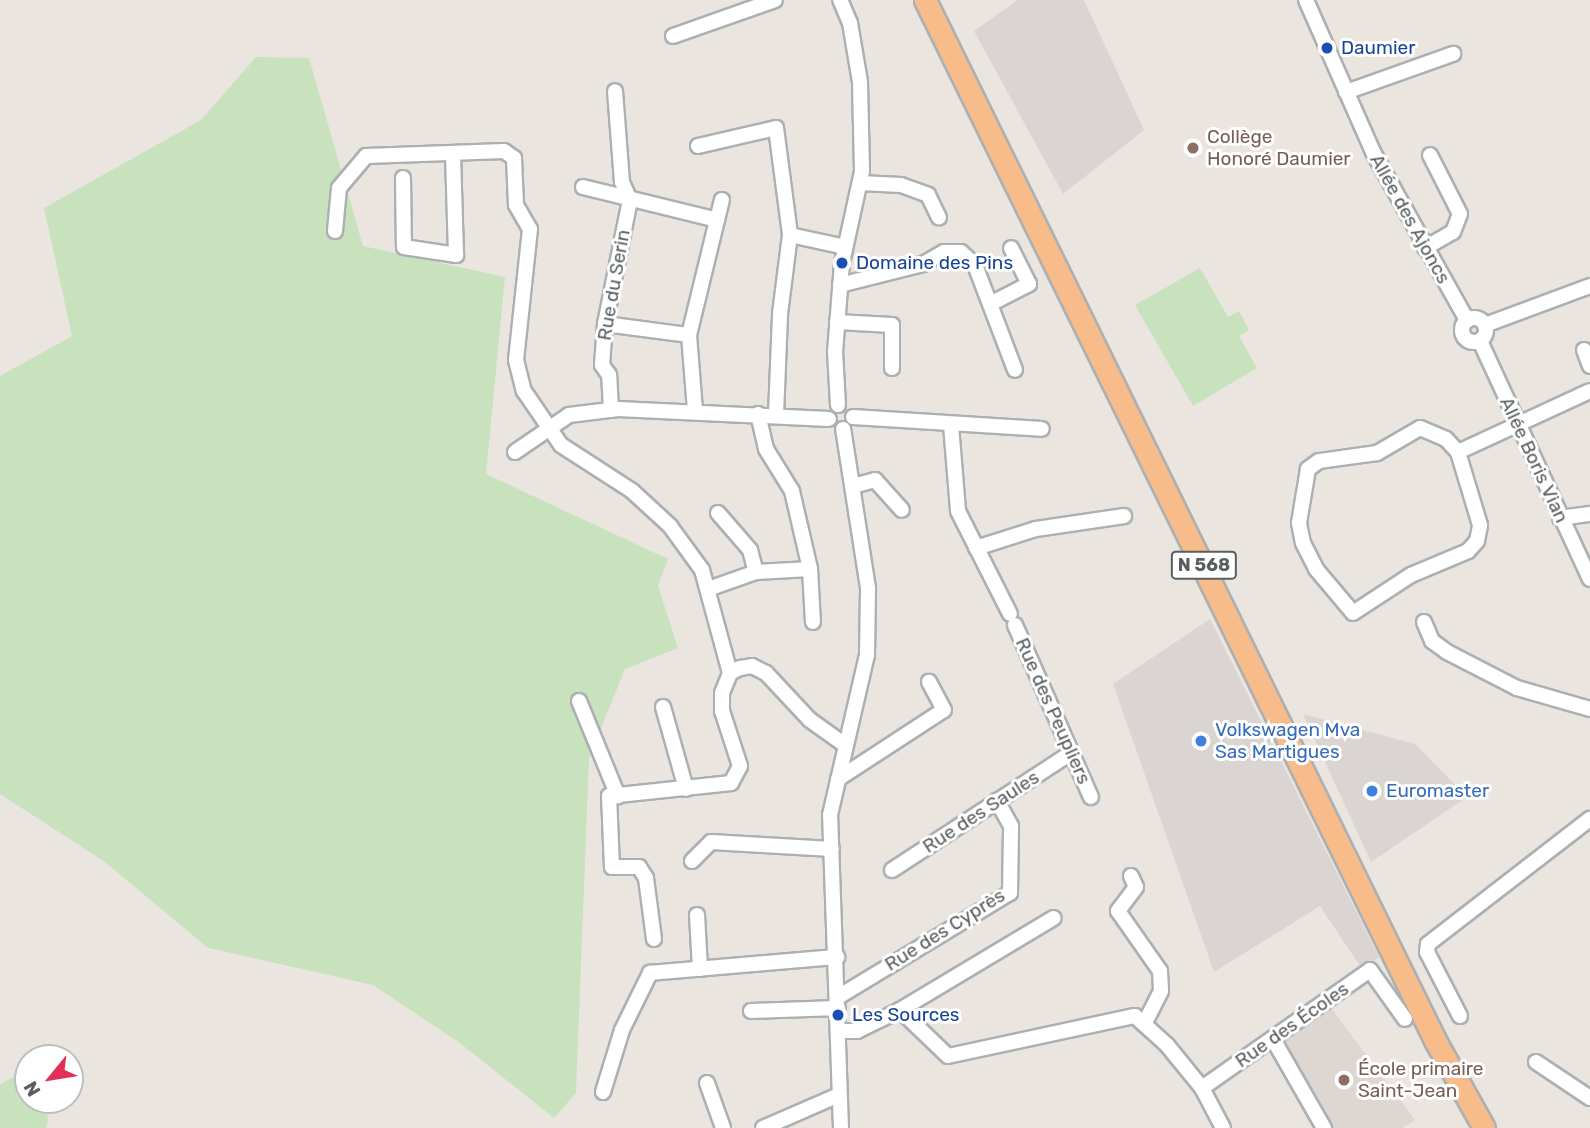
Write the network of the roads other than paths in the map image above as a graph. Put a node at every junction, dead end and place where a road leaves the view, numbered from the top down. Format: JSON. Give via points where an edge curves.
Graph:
{"nodes":[{"id":1,"x":775,"y":0,"type":"edge"},
{"id":2,"x":840,"y":0,"type":"edge"},
{"id":3,"x":925,"y":0,"type":"edge"},
{"id":4,"x":941,"y":0,"type":"edge"},
{"id":5,"x":1306,"y":0,"type":"edge"},
{"id":6,"x":673,"y":36,"type":"dead end"},
{"id":7,"x":1453,"y":54,"type":"dead end"},
{"id":8,"x":615,"y":91,"type":"dead end"},
{"id":9,"x":1346,"y":92,"type":"junction"},
{"id":10,"x":698,"y":146,"type":"dead end"},
{"id":11,"x":453,"y":155,"type":"junction"},
{"id":12,"x":1430,"y":155,"type":"dead end"},
{"id":13,"x":403,"y":178,"type":"dead end"},
{"id":14,"x":860,"y":183,"type":"junction"},
{"id":15,"x":583,"y":187,"type":"dead end"},
{"id":16,"x":630,"y":200,"type":"junction"},
{"id":17,"x":722,"y":200,"type":"dead end"},
{"id":18,"x":939,"y":218,"type":"dead end"},
{"id":19,"x":717,"y":220,"type":"junction"},
{"id":20,"x":335,"y":231,"type":"dead end"},
{"id":21,"x":790,"y":235,"type":"junction"},
{"id":22,"x":845,"y":247,"type":"junction"},
{"id":23,"x":1011,"y":248,"type":"dead end"},
{"id":24,"x":1425,"y":248,"type":"junction"},
{"id":25,"x":840,"y":285,"type":"junction"},
{"id":26,"x":1590,"y":286,"type":"edge"},
{"id":27,"x":990,"y":304,"type":"junction"},
{"id":28,"x":1467,"y":320,"type":"junction"},
{"id":29,"x":837,"y":322,"type":"junction"},
{"id":30,"x":605,"y":324,"type":"junction"},
{"id":31,"x":1485,"y":325,"type":"junction"},
{"id":32,"x":689,"y":335,"type":"junction"},
{"id":33,"x":1480,"y":341,"type":"junction"},
{"id":34,"x":1584,"y":350,"type":"dead end"},
{"id":35,"x":1590,"y":366,"type":"edge"},
{"id":36,"x":892,"y":368,"type":"dead end"},
{"id":37,"x":1015,"y":370,"type":"dead end"},
{"id":38,"x":1590,"y":391,"type":"edge"},
{"id":39,"x":838,"y":405,"type":"junction"},
{"id":40,"x":611,"y":410,"type":"junction"},
{"id":41,"x":695,"y":410,"type":"junction"},
{"id":42,"x":758,"y":414,"type":"junction"},
{"id":43,"x":776,"y":415,"type":"junction"},
{"id":44,"x":853,"y":417,"type":"junction"},
{"id":45,"x":829,"y":419,"type":"junction"},
{"id":46,"x":1516,"y":424,"type":"junction"},
{"id":47,"x":548,"y":425,"type":"junction"},
{"id":48,"x":951,"y":425,"type":"junction"},
{"id":49,"x":843,"y":429,"type":"junction"},
{"id":50,"x":1042,"y":429,"type":"dead end"},
{"id":51,"x":515,"y":452,"type":"dead end"},
{"id":52,"x":1458,"y":452,"type":"junction"},
{"id":53,"x":853,"y":486,"type":"junction"},
{"id":54,"x":902,"y":510,"type":"dead end"},
{"id":55,"x":718,"y":513,"type":"dead end"},
{"id":56,"x":1590,"y":514,"type":"edge"},
{"id":57,"x":1124,"y":516,"type":"dead end"},
{"id":58,"x":1560,"y":518,"type":"junction"},
{"id":59,"x":976,"y":548,"type":"junction"},
{"id":60,"x":810,"y":569,"type":"junction"},
{"id":61,"x":756,"y":572,"type":"junction"},
{"id":62,"x":1590,"y":579,"type":"edge"},
{"id":63,"x":708,"y":589,"type":"junction"},
{"id":64,"x":813,"y":622,"type":"dead end"},
{"id":65,"x":1424,"y":622,"type":"dead end"},
{"id":66,"x":730,"y":673,"type":"junction"},
{"id":67,"x":929,"y":682,"type":"dead end"},
{"id":68,"x":579,"y":701,"type":"dead end"},
{"id":69,"x":663,"y":707,"type":"dead end"},
{"id":70,"x":1590,"y":709,"type":"edge"},
{"id":71,"x":845,"y":745,"type":"junction"},
{"id":72,"x":1070,"y":753,"type":"junction"},
{"id":73,"x":838,"y":779,"type":"junction"},
{"id":74,"x":686,"y":789,"type":"junction"},
{"id":75,"x":613,"y":796,"type":"junction"},
{"id":76,"x":1091,"y":797,"type":"dead end"},
{"id":77,"x":997,"y":801,"type":"junction"},
{"id":78,"x":1590,"y":819,"type":"edge"},
{"id":79,"x":832,"y":849,"type":"junction"},
{"id":80,"x":692,"y":861,"type":"dead end"},
{"id":81,"x":892,"y":870,"type":"dead end"},
{"id":82,"x":1131,"y":876,"type":"dead end"},
{"id":83,"x":698,"y":915,"type":"dead end"},
{"id":84,"x":1054,"y":918,"type":"dead end"},
{"id":85,"x":654,"y":939,"type":"dead end"},
{"id":86,"x":837,"y":957,"type":"junction"},
{"id":87,"x":700,"y":969,"type":"junction"},
{"id":88,"x":838,"y":1002,"type":"junction"},
{"id":89,"x":751,"y":1010,"type":"dead end"},
{"id":90,"x":900,"y":1010,"type":"junction"},
{"id":91,"x":1460,"y":1016,"type":"dead end"},
{"id":92,"x":1405,"y":1019,"type":"dead end"},
{"id":93,"x":1144,"y":1024,"type":"junction"},
{"id":94,"x":839,"y":1031,"type":"junction"},
{"id":95,"x":1273,"y":1039,"type":"junction"},
{"id":96,"x":1536,"y":1062,"type":"dead end"},
{"id":97,"x":707,"y":1083,"type":"dead end"},
{"id":98,"x":1202,"y":1088,"type":"junction"},
{"id":99,"x":603,"y":1092,"type":"dead end"},
{"id":100,"x":839,"y":1095,"type":"junction"},
{"id":101,"x":1590,"y":1098,"type":"edge"},
{"id":102,"x":723,"y":1128,"type":"edge"},
{"id":103,"x":763,"y":1128,"type":"edge"},
{"id":104,"x":841,"y":1128,"type":"edge"},
{"id":105,"x":1223,"y":1128,"type":"edge"},
{"id":106,"x":1324,"y":1128,"type":"edge"},
{"id":107,"x":1483,"y":1128,"type":"edge"},
{"id":108,"x":1500,"y":1128,"type":"edge"}],
"edges":[{"from":1,"to":6,"type":"street"},
{"from":2,"to":14,"type":"street","via":[[850,23],[860,82]]},
{"from":3,"to":107,"type":"highway","number":"N 568"},
{"from":4,"to":108,"type":"highway","number":"N 568","via":[[1448,1037]]},
{"from":5,"to":9,"type":"street","name":"Allée des Ajoncs"},
{"from":7,"to":9,"type":"street"},
{"from":8,"to":16,"type":"street","via":[[622,182]]},
{"from":9,"to":24,"type":"street","name":"Allée des Ajoncs"},
{"from":10,"to":21,"type":"street","via":[[776,128]]},
{"from":11,"to":13,"type":"street","via":[[456,255],[404,247]]},
{"from":11,"to":20,"type":"street","via":[[366,156],[339,188]]},
{"from":11,"to":47,"type":"street","via":[[504,151],[514,158],[516,205],[530,229],[516,360],[524,391]]},
{"from":12,"to":24,"type":"street","via":[[1460,214],[1453,232]]},
{"from":14,"to":18,"type":"street","via":[[901,185],[928,195]]},
{"from":14,"to":22,"type":"street"},
{"from":15,"to":16,"type":"street"},
{"from":16,"to":19,"type":"street"},
{"from":16,"to":30,"type":"street","name":"Rue du Serin"},
{"from":17,"to":19,"type":"street"},
{"from":19,"to":32,"type":"street"},
{"from":21,"to":22,"type":"street"},
{"from":21,"to":43,"type":"street","via":[[780,314]]},
{"from":22,"to":25,"type":"street"},
{"from":23,"to":27,"type":"street","via":[[1029,284]]},
{"from":24,"to":28,"type":"street","name":"Allée des Ajoncs"},
{"from":25,"to":27,"type":"street","via":[[905,269],[944,252],[961,252],[975,265]]},
{"from":25,"to":29,"type":"street"},
{"from":26,"to":31,"type":"street"},
{"from":27,"to":37,"type":"street"},
{"from":28,"to":31,"type":"street","via":[[1476,318]]},
{"from":28,"to":33,"type":"street","via":[[1463,336]]},
{"from":29,"to":36,"type":"street","via":[[892,325]]},
{"from":29,"to":39,"type":"street"},
{"from":30,"to":32,"type":"street"},
{"from":30,"to":40,"type":"street","name":"Rue du Serin","via":[[602,365],[609,375]]},
{"from":31,"to":33,"type":"street"},
{"from":32,"to":41,"type":"street"},
{"from":33,"to":46,"type":"street","name":"Allée Boris Vian"},
{"from":34,"to":35,"type":"street"},
{"from":38,"to":46,"type":"street"},
{"from":39,"to":44,"type":"street","via":[[849,408]]},
{"from":39,"to":45,"type":"street"},
{"from":40,"to":41,"type":"street"},
{"from":40,"to":47,"type":"street","via":[[569,415]]},
{"from":41,"to":42,"type":"street"},
{"from":42,"to":43,"type":"street"},
{"from":42,"to":60,"type":"street","via":[[766,449],[792,491]]},
{"from":43,"to":45,"type":"street"},
{"from":44,"to":48,"type":"street"},
{"from":44,"to":49,"type":"street"},
{"from":45,"to":49,"type":"street","via":[[835,428]]},
{"from":46,"to":52,"type":"street"},
{"from":46,"to":58,"type":"street","name":"Allée Boris Vian"},
{"from":47,"to":51,"type":"street"},
{"from":47,"to":63,"type":"street","via":[[561,445],[632,491],[670,526],[702,570]]},
{"from":48,"to":50,"type":"street"},
{"from":48,"to":59,"type":"street","name":"Rue des Peupliers","via":[[958,511]]},
{"from":49,"to":53,"type":"street"},
{"from":52,"to":52,"type":"street","via":[[1480,525],[1477,541],[1468,551],[1411,575],[1353,613],[1316,569],[1303,543],[1299,523],[1308,469],[1319,461],[1377,453],[1420,428],[1446,439]]},
{"from":53,"to":54,"type":"street","via":[[875,480]]},
{"from":53,"to":71,"type":"street","via":[[868,588],[867,654]]},
{"from":55,"to":61,"type":"street","via":[[750,550]]},
{"from":56,"to":58,"type":"street"},
{"from":57,"to":59,"type":"street","via":[[1036,529]]},
{"from":58,"to":62,"type":"street","name":"Allée Boris Vian"},
{"from":59,"to":72,"type":"street","name":"Rue des Peupliers","via":[[1013,620]]},
{"from":60,"to":61,"type":"street"},
{"from":60,"to":64,"type":"street"},
{"from":61,"to":63,"type":"street"},
{"from":63,"to":66,"type":"street"},
{"from":65,"to":70,"type":"street","via":[[1432,641],[1447,652],[1517,688]]},
{"from":66,"to":71,"type":"street","via":[[752,666],[766,673],[810,720]]},
{"from":66,"to":74,"type":"street","via":[[722,693],[722,711],[739,774],[720,786]]},
{"from":67,"to":73,"type":"street","via":[[944,710]]},
{"from":68,"to":75,"type":"street"},
{"from":69,"to":74,"type":"street"},
{"from":71,"to":73,"type":"street"},
{"from":72,"to":76,"type":"street","name":"Rue des Peupliers"},
{"from":72,"to":77,"type":"street","name":"Rue des Saules"},
{"from":73,"to":79,"type":"street","via":[[830,816]]},
{"from":74,"to":75,"type":"street"},
{"from":75,"to":85,"type":"street","via":[[612,867],[639,867],[646,878]]},
{"from":77,"to":81,"type":"street","name":"Rue des Saules"},
{"from":77,"to":88,"type":"street","name":"Rue des Cyprès","via":[[1011,826],[1010,893]]},
{"from":78,"to":91,"type":"street","via":[[1428,944],[1427,952]]},
{"from":79,"to":80,"type":"street","via":[[711,842]]},
{"from":79,"to":86,"type":"street"},
{"from":82,"to":93,"type":"street","via":[[1136,887],[1118,911],[1160,971],[1161,990]]},
{"from":83,"to":87,"type":"street"},
{"from":84,"to":90,"type":"street"},
{"from":86,"to":87,"type":"street"},
{"from":86,"to":88,"type":"street"},
{"from":87,"to":99,"type":"street","via":[[650,973],[622,1030]]},
{"from":88,"to":89,"type":"street"},
{"from":88,"to":94,"type":"street"},
{"from":90,"to":93,"type":"street","via":[[948,1056],[1135,1016]]},
{"from":90,"to":94,"type":"street","via":[[857,1031]]},
{"from":92,"to":95,"type":"street","name":"Rue des Écoles","via":[[1370,970]]},
{"from":93,"to":98,"type":"street"},
{"from":94,"to":100,"type":"street"},
{"from":95,"to":98,"type":"street","name":"Rue des Écoles"},
{"from":95,"to":106,"type":"street"},
{"from":96,"to":101,"type":"street"},
{"from":97,"to":102,"type":"street"},
{"from":98,"to":105,"type":"street"},
{"from":100,"to":103,"type":"street"},
{"from":100,"to":104,"type":"street"}]}
